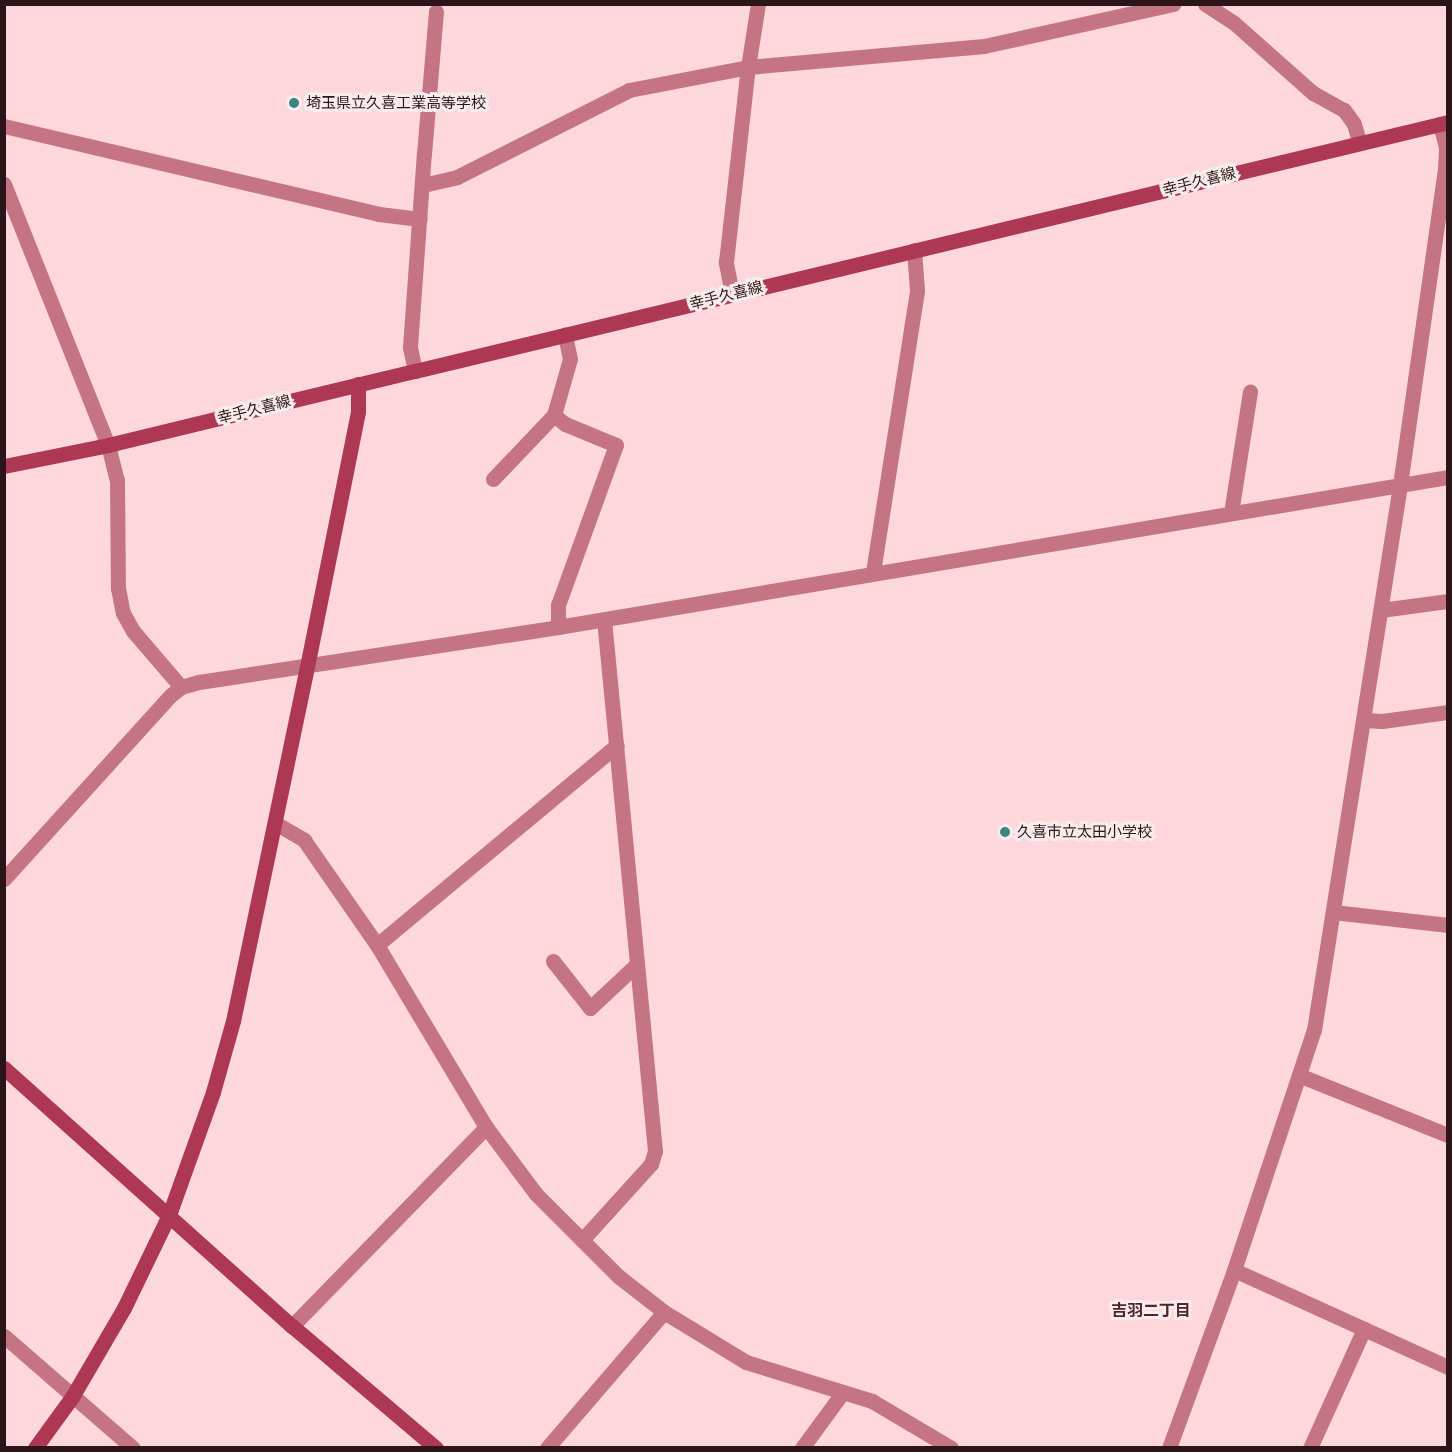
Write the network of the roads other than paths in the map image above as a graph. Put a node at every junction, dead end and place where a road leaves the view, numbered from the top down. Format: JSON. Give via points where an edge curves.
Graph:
{"nodes":[{"id":1,"x":758,"y":4,"type":"edge"},
{"id":2,"x":1173,"y":4,"type":"edge"},
{"id":3,"x":1205,"y":4,"type":"edge"},
{"id":4,"x":436,"y":12,"type":"dead end"},
{"id":5,"x":748,"y":67,"type":"junction"},
{"id":6,"x":1444,"y":123,"type":"edge"},
{"id":7,"x":4,"y":126,"type":"edge"},
{"id":8,"x":1359,"y":142,"type":"junction"},
{"id":9,"x":4,"y":184,"type":"edge"},
{"id":10,"x":423,"y":185,"type":"junction"},
{"id":11,"x":420,"y":219,"type":"junction"},
{"id":12,"x":914,"y":250,"type":"junction"},
{"id":13,"x":732,"y":294,"type":"junction"},
{"id":14,"x":565,"y":335,"type":"junction"},
{"id":15,"x":415,"y":371,"type":"junction"},
{"id":16,"x":358,"y":384,"type":"junction"},
{"id":17,"x":1250,"y":391,"type":"dead end"},
{"id":18,"x":554,"y":414,"type":"junction"},
{"id":19,"x":108,"y":445,"type":"junction"},
{"id":20,"x":4,"y":466,"type":"edge"},
{"id":21,"x":1448,"y":477,"type":"edge"},
{"id":22,"x":493,"y":479,"type":"dead end"},
{"id":23,"x":1400,"y":485,"type":"junction"},
{"id":24,"x":1231,"y":513,"type":"junction"},
{"id":25,"x":873,"y":572,"type":"junction"},
{"id":26,"x":1448,"y":601,"type":"edge"},
{"id":27,"x":1380,"y":610,"type":"junction"},
{"id":28,"x":604,"y":619,"type":"junction"},
{"id":29,"x":558,"y":627,"type":"junction"},
{"id":30,"x":308,"y":667,"type":"junction"},
{"id":31,"x":181,"y":687,"type":"junction"},
{"id":32,"x":1448,"y":712,"type":"edge"},
{"id":33,"x":1363,"y":720,"type":"junction"},
{"id":34,"x":617,"y":745,"type":"junction"},
{"id":35,"x":275,"y":824,"type":"junction"},
{"id":36,"x":4,"y":879,"type":"edge"},
{"id":37,"x":1333,"y":912,"type":"junction"},
{"id":38,"x":1448,"y":925,"type":"edge"},
{"id":39,"x":377,"y":945,"type":"junction"},
{"id":40,"x":553,"y":961,"type":"dead end"},
{"id":41,"x":636,"y":965,"type":"junction"},
{"id":42,"x":4,"y":1068,"type":"edge"},
{"id":43,"x":1301,"y":1076,"type":"junction"},
{"id":44,"x":486,"y":1127,"type":"junction"},
{"id":45,"x":1448,"y":1135,"type":"edge"},
{"id":46,"x":169,"y":1215,"type":"junction"},
{"id":47,"x":582,"y":1240,"type":"junction"},
{"id":48,"x":1234,"y":1270,"type":"junction"},
{"id":49,"x":664,"y":1312,"type":"junction"},
{"id":50,"x":292,"y":1326,"type":"junction"},
{"id":51,"x":1364,"y":1329,"type":"junction"},
{"id":52,"x":4,"y":1336,"type":"edge"},
{"id":53,"x":1448,"y":1367,"type":"edge"},
{"id":54,"x":843,"y":1392,"type":"junction"},
{"id":55,"x":72,"y":1397,"type":"junction"},
{"id":56,"x":35,"y":1448,"type":"edge"},
{"id":57,"x":133,"y":1448,"type":"edge"},
{"id":58,"x":436,"y":1448,"type":"edge"},
{"id":59,"x":547,"y":1448,"type":"edge"},
{"id":60,"x":802,"y":1448,"type":"edge"},
{"id":61,"x":951,"y":1448,"type":"edge"},
{"id":62,"x":1169,"y":1448,"type":"edge"},
{"id":63,"x":1310,"y":1448,"type":"edge"}],
"edges":[{"from":1,"to":5,"type":"street"},
{"from":2,"to":5,"type":"street","via":[[984,46]]},
{"from":3,"to":8,"type":"street","via":[[1233,22],[1313,93],[1344,110],[1354,124]]},
{"from":4,"to":10,"type":"street"},
{"from":5,"to":10,"type":"street","via":[[629,90],[457,177]]},
{"from":5,"to":13,"type":"street","via":[[726,262]]},
{"from":6,"to":8,"type":"street","name":"幸手久喜線"},
{"from":6,"to":23,"type":"street","via":[[1445,169]]},
{"from":7,"to":11,"type":"street","via":[[379,214]]},
{"from":8,"to":12,"type":"street","name":"幸手久喜線"},
{"from":9,"to":19,"type":"street"},
{"from":10,"to":11,"type":"street"},
{"from":11,"to":15,"type":"street","via":[[410,347]]},
{"from":12,"to":13,"type":"street","name":"幸手久喜線"},
{"from":12,"to":25,"type":"street","via":[[917,290]]},
{"from":13,"to":14,"type":"street","name":"幸手久喜線"},
{"from":14,"to":15,"type":"street","name":"幸手久喜線"},
{"from":14,"to":18,"type":"street","via":[[570,359]]},
{"from":15,"to":16,"type":"street","name":"幸手久喜線"},
{"from":16,"to":19,"type":"street","name":"幸手久喜線"},
{"from":16,"to":30,"type":"street","via":[[358,411]]},
{"from":17,"to":24,"type":"street"},
{"from":18,"to":22,"type":"street"},
{"from":18,"to":29,"type":"street","via":[[565,424],[616,446],[558,605]]},
{"from":19,"to":20,"type":"street","name":"幸手久喜線"},
{"from":19,"to":31,"type":"street","via":[[117,480],[118,588],[123,612],[132,631]]},
{"from":21,"to":23,"type":"street"},
{"from":23,"to":24,"type":"street"},
{"from":23,"to":27,"type":"street"},
{"from":24,"to":25,"type":"street"},
{"from":25,"to":28,"type":"street"},
{"from":26,"to":27,"type":"street"},
{"from":27,"to":33,"type":"street"},
{"from":28,"to":29,"type":"street"},
{"from":28,"to":34,"type":"street"},
{"from":29,"to":30,"type":"street"},
{"from":30,"to":31,"type":"street"},
{"from":30,"to":35,"type":"street"},
{"from":31,"to":36,"type":"street"},
{"from":32,"to":33,"type":"street"},
{"from":33,"to":37,"type":"street"},
{"from":34,"to":39,"type":"street"},
{"from":34,"to":41,"type":"street"},
{"from":35,"to":39,"type":"street","via":[[304,840]]},
{"from":35,"to":46,"type":"street","via":[[233,1021],[213,1092]]},
{"from":37,"to":38,"type":"street"},
{"from":37,"to":43,"type":"street","via":[[1314,1030]]},
{"from":39,"to":44,"type":"street"},
{"from":40,"to":41,"type":"street","via":[[590,1008]]},
{"from":41,"to":47,"type":"street","via":[[655,1150],[651,1164]]},
{"from":42,"to":46,"type":"street"},
{"from":43,"to":45,"type":"street"},
{"from":43,"to":48,"type":"street"},
{"from":44,"to":47,"type":"street","via":[[536,1194]]},
{"from":44,"to":50,"type":"street"},
{"from":46,"to":50,"type":"street"},
{"from":46,"to":55,"type":"street","via":[[124,1308]]},
{"from":47,"to":49,"type":"street","via":[[618,1276]]},
{"from":48,"to":51,"type":"street"},
{"from":48,"to":62,"type":"street"},
{"from":49,"to":54,"type":"street","via":[[746,1362]]},
{"from":49,"to":59,"type":"street"},
{"from":50,"to":58,"type":"street"},
{"from":51,"to":53,"type":"street"},
{"from":51,"to":63,"type":"street"},
{"from":52,"to":55,"type":"street"},
{"from":54,"to":60,"type":"street"},
{"from":54,"to":61,"type":"street","via":[[872,1401]]},
{"from":55,"to":56,"type":"street"},
{"from":55,"to":57,"type":"street"}]}
